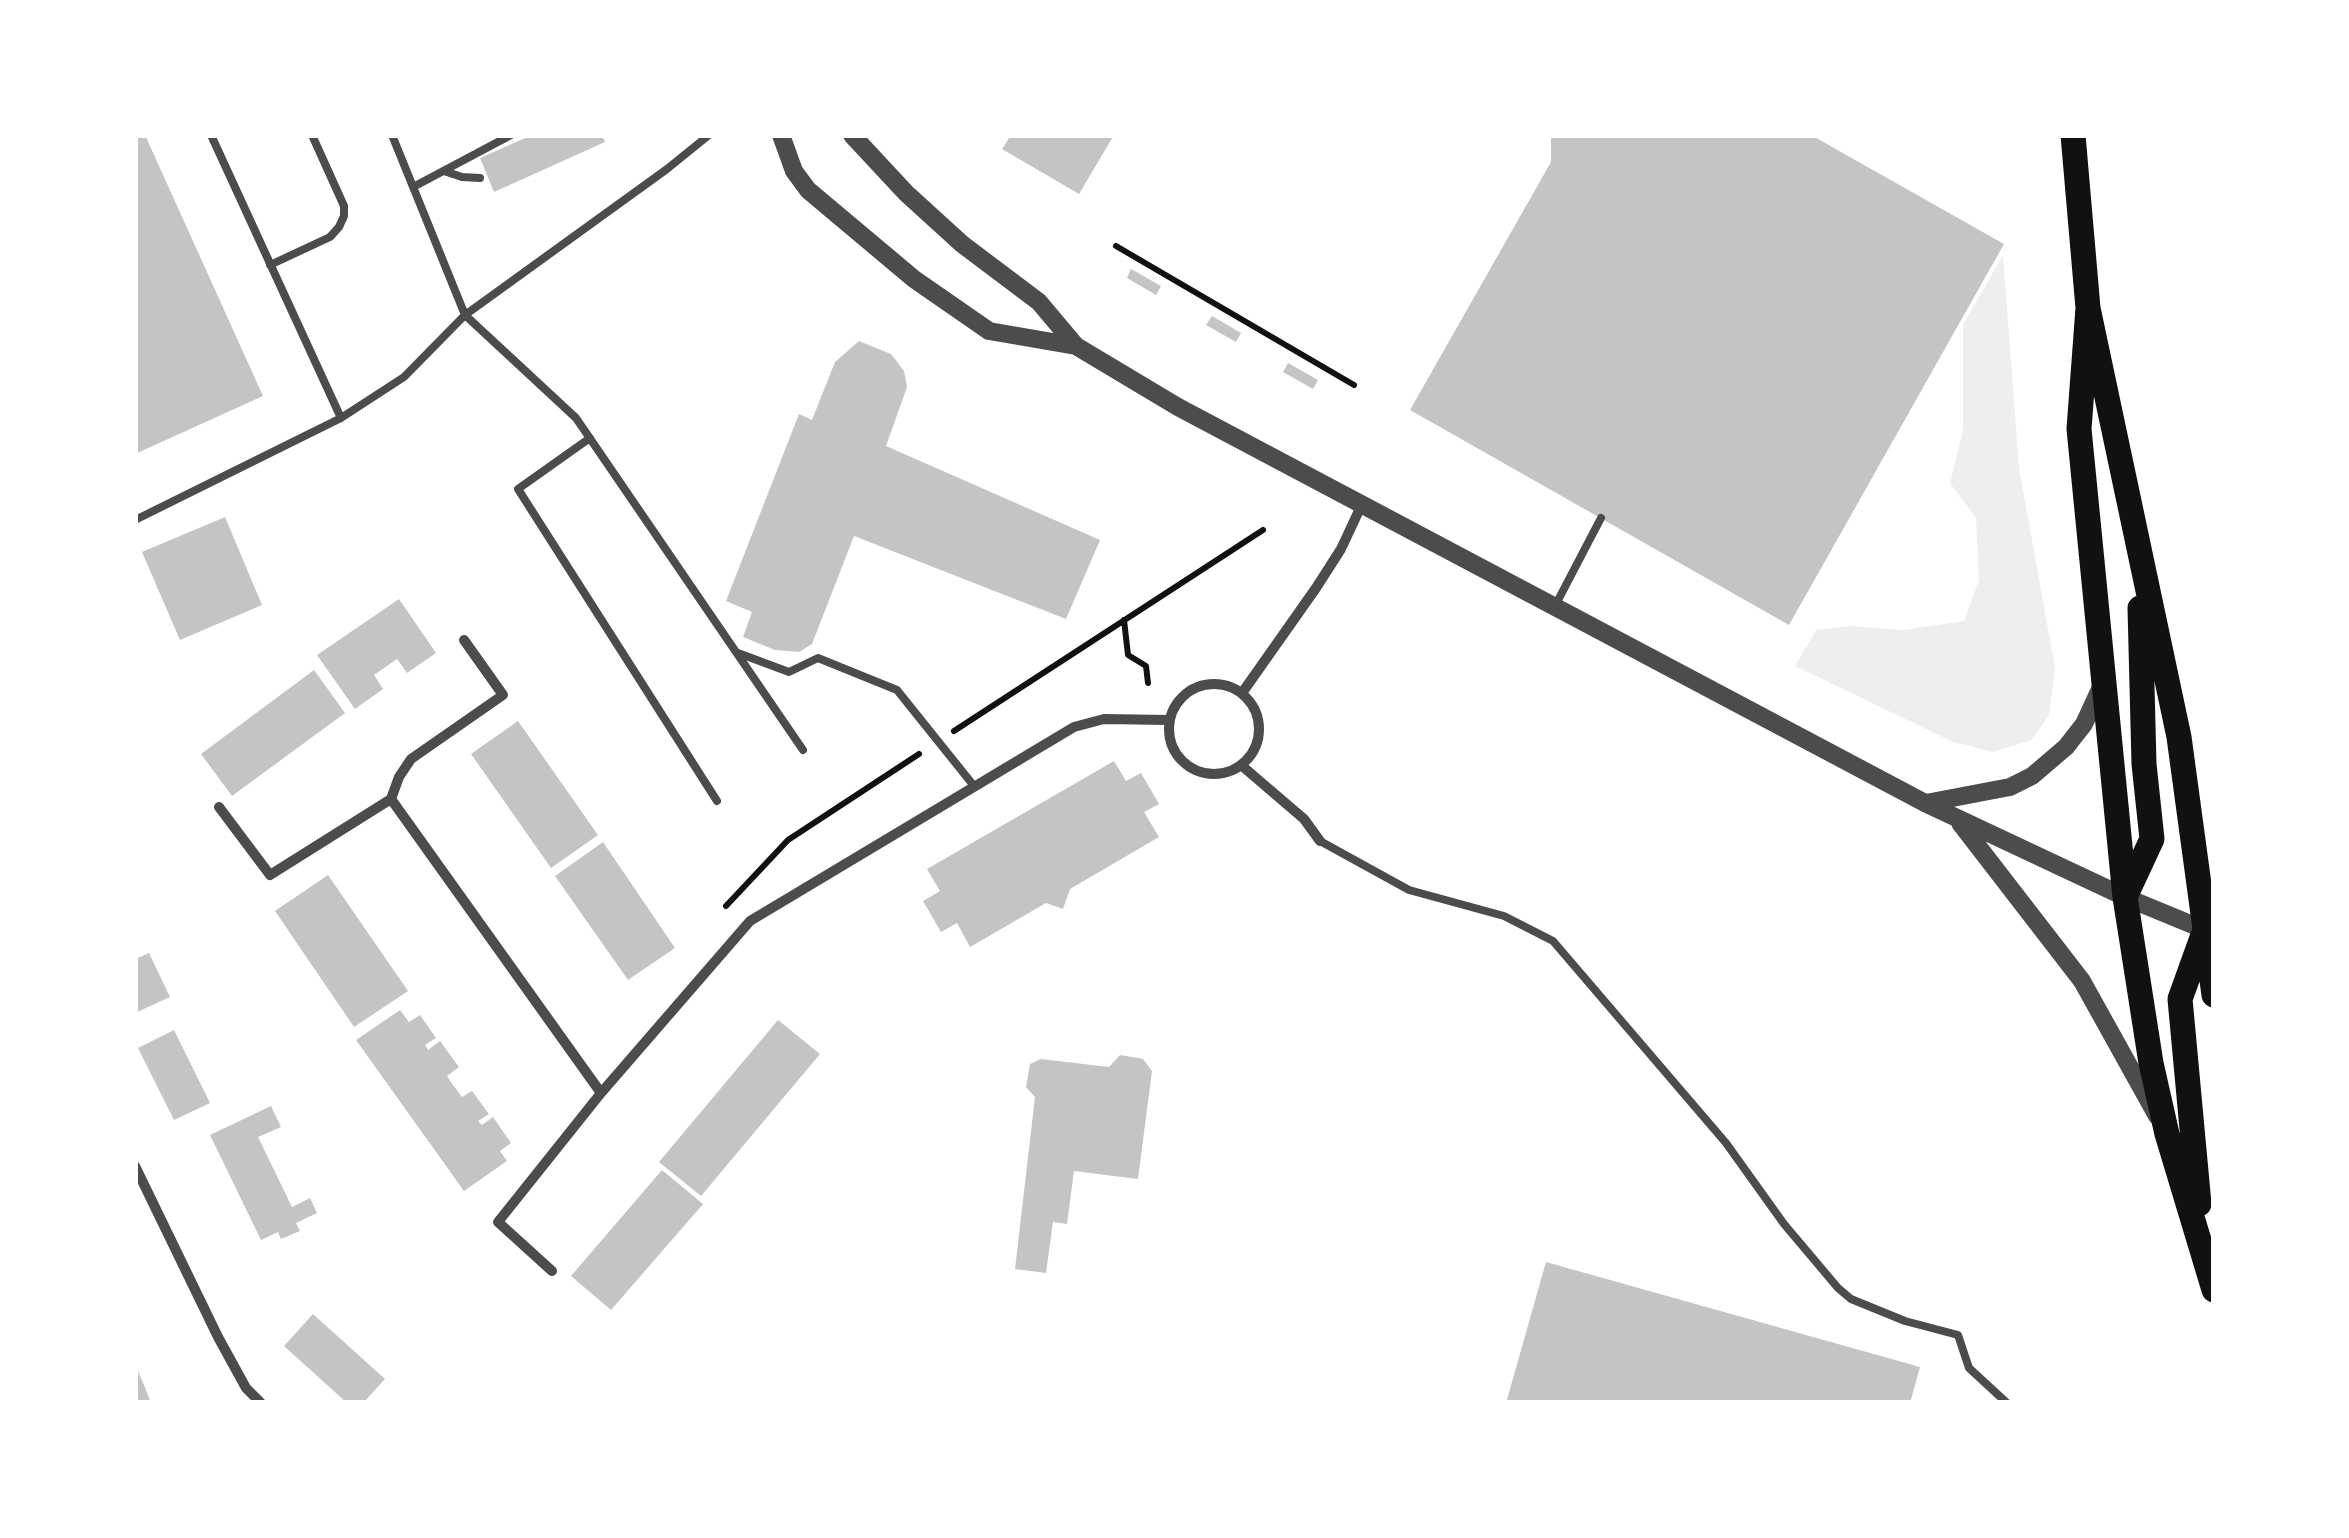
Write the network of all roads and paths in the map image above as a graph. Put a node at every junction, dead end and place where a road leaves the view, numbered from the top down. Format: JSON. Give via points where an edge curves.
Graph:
{"nodes":[{"id":1,"x":211,"y":135,"type":"edge"},
{"id":2,"x":312,"y":135,"type":"edge"},
{"id":3,"x":392,"y":135,"type":"edge"},
{"id":4,"x":510,"y":135,"type":"edge"},
{"id":5,"x":709,"y":135,"type":"edge"},
{"id":6,"x":780,"y":135,"type":"edge"},
{"id":7,"x":852,"y":135,"type":"edge"},
{"id":8,"x":2073,"y":135,"type":"edge"},
{"id":9,"x":868,"y":144,"type":"edge"},
{"id":10,"x":444,"y":171,"type":"junction"},
{"id":11,"x":480,"y":178,"type":"dead end"},
{"id":12,"x":415,"y":186,"type":"junction"},
{"id":13,"x":1116,"y":246,"type":"dead end"},
{"id":14,"x":270,"y":265,"type":"junction"},
{"id":15,"x":2088,"y":308,"type":"junction"},
{"id":16,"x":465,"y":315,"type":"junction"},
{"id":17,"x":1076,"y":346,"type":"junction"},
{"id":18,"x":1354,"y":385,"type":"dead end"},
{"id":19,"x":341,"y":418,"type":"junction"},
{"id":20,"x":590,"y":438,"type":"junction"},
{"id":21,"x":1362,"y":504,"type":"junction"},
{"id":22,"x":1601,"y":518,"type":"dead end"},
{"id":23,"x":135,"y":520,"type":"edge"},
{"id":24,"x":1263,"y":530,"type":"dead end"},
{"id":25,"x":2138,"y":544,"type":"junction"},
{"id":26,"x":1555,"y":606,"type":"junction"},
{"id":27,"x":1124,"y":620,"type":"junction"},
{"id":28,"x":464,"y":640,"type":"dead end"},
{"id":29,"x":738,"y":653,"type":"junction"},
{"id":30,"x":1148,"y":683,"type":"dead end"},
{"id":31,"x":2102,"y":685,"type":"junction"},
{"id":32,"x":1242,"y":693,"type":"junction"},
{"id":33,"x":1168,"y":720,"type":"junction"},
{"id":34,"x":939,"y":741,"type":"junction"},
{"id":35,"x":803,"y":750,"type":"dead end"},
{"id":36,"x":1241,"y":765,"type":"junction"},
{"id":37,"x":974,"y":786,"type":"junction"},
{"id":38,"x":391,"y":799,"type":"junction"},
{"id":39,"x":716,"y":801,"type":"dead end"},
{"id":40,"x":1925,"y":803,"type":"junction"},
{"id":41,"x":219,"y":807,"type":"dead end"},
{"id":42,"x":1957,"y":818,"type":"junction"},
{"id":43,"x":1320,"y":841,"type":"joint"},
{"id":44,"x":2125,"y":897,"type":"junction"},
{"id":45,"x":720,"y":914,"type":"dead end"},
{"id":46,"x":2210,"y":932,"type":"edge"},
{"id":47,"x":2214,"y":995,"type":"edge"},
{"id":48,"x":601,"y":1093,"type":"junction"},
{"id":49,"x":2167,"y":1134,"type":"junction"},
{"id":50,"x":135,"y":1166,"type":"edge"},
{"id":51,"x":2203,"y":1256,"type":"junction"},
{"id":52,"x":552,"y":1271,"type":"dead end"},
{"id":53,"x":2214,"y":1290,"type":"edge"},
{"id":54,"x":261,"y":1403,"type":"edge"},
{"id":55,"x":2007,"y":1403,"type":"edge"}],
"edges":[{"from":1,"to":14,"type":"lane"},
{"from":2,"to":14,"type":"lane","via":[[344,216],[330,237]]},
{"from":3,"to":12,"type":"lane"},
{"from":4,"to":10,"type":"lane"},
{"from":5,"to":16,"type":"lane"},
{"from":6,"to":17,"type":"street","via":[[808,190],[914,279],[989,331]]},
{"from":7,"to":9,"type":"street"},
{"from":8,"to":15,"type":"main road"},
{"from":9,"to":17,"type":"street","via":[[906,194],[1039,302]]},
{"from":10,"to":11,"type":"lane"},
{"from":10,"to":12,"type":"lane"},
{"from":12,"to":16,"type":"lane"},
{"from":13,"to":18,"type":"path"},
{"from":14,"to":19,"type":"lane"},
{"from":15,"to":25,"type":"main road"},
{"from":15,"to":31,"type":"main road","via":[[2079,430]]},
{"from":16,"to":19,"type":"lane","via":[[404,377]]},
{"from":16,"to":20,"type":"lane"},
{"from":17,"to":21,"type":"street"},
{"from":19,"to":23,"type":"lane"},
{"from":20,"to":29,"type":"lane"},
{"from":20,"to":39,"type":"lane","via":[[518,489]]},
{"from":21,"to":26,"type":"street"},
{"from":21,"to":32,"type":"street","via":[[1341,549]]},
{"from":22,"to":26,"type":"lane"},
{"from":24,"to":27,"type":"path"},
{"from":25,"to":44,"type":"main road","via":[[2152,839]]},
{"from":25,"to":46,"type":"main road","via":[[2179,737]]},
{"from":26,"to":40,"type":"street"},
{"from":27,"to":30,"type":"path","via":[[1128,655],[1146,666]]},
{"from":27,"to":34,"type":"path"},
{"from":28,"to":38,"type":"street","via":[[503,695],[411,759]]},
{"from":29,"to":34,"type":"lane","via":[[789,672],[818,658],[896,690]]},
{"from":29,"to":35,"type":"lane"},
{"from":31,"to":40,"type":"street","via":[[2084,724],[2032,776],[2010,787]]},
{"from":31,"to":44,"type":"main road"},
{"from":32,"to":33,"type":"street","via":[[1213,683],[1198,686],[1184,694]]},
{"from":32,"to":36,"type":"street","via":[[1259,730]]},
{"from":33,"to":36,"type":"street","via":[[1172,747],[1189,768],[1216,774]]},
{"from":33,"to":37,"type":"street","via":[[1104,719],[1074,727]]},
{"from":34,"to":37,"type":"lane"},
{"from":34,"to":45,"type":"path","via":[[788,840]]},
{"from":36,"to":43,"type":"street"},
{"from":37,"to":48,"type":"street","via":[[750,922]]},
{"from":38,"to":41,"type":"street","via":[[270,875]]},
{"from":38,"to":48,"type":"street"},
{"from":40,"to":42,"type":"street"},
{"from":42,"to":44,"type":"street"},
{"from":42,"to":49,"type":"street","via":[[2082,981]]},
{"from":43,"to":55,"type":"lane","via":[[1408,890],[1504,916],[1554,941],[1726,1143],[1838,1288],[1905,1321],[1958,1335],[1969,1368]]},
{"from":44,"to":46,"type":"street"},
{"from":44,"to":49,"type":"main road"},
{"from":46,"to":47,"type":"main road"},
{"from":46,"to":51,"type":"main road","via":[[2180,999]]},
{"from":48,"to":52,"type":"street","via":[[498,1222]]},
{"from":49,"to":51,"type":"main road"},
{"from":50,"to":54,"type":"street","via":[[218,1337]]},
{"from":51,"to":53,"type":"main road"}]}
